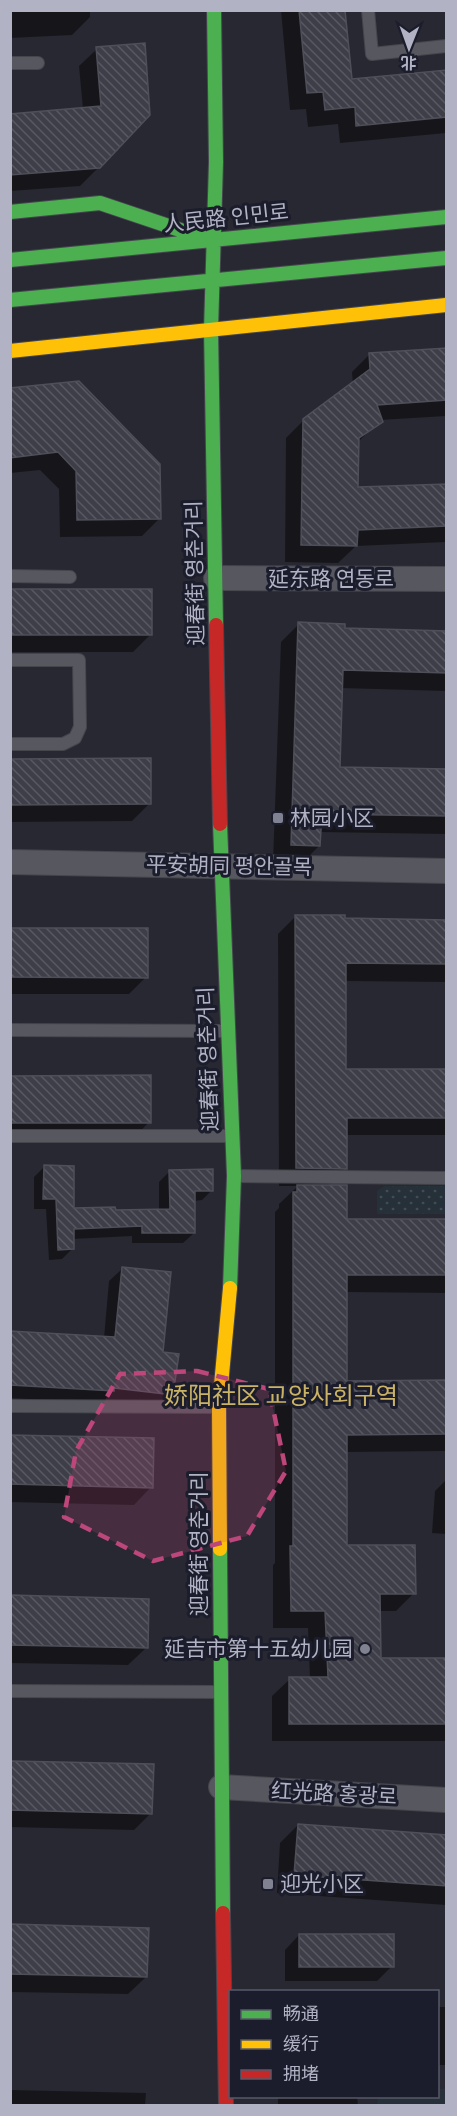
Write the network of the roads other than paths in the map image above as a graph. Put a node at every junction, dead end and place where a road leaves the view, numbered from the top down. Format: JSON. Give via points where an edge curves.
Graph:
{"nodes":[{"id":1,"x":214,"y":10,"type":"edge"},
{"id":2,"x":368,"y":10,"type":"edge"},
{"id":3,"x":447,"y":46,"type":"edge"},
{"id":4,"x":10,"y":63,"type":"edge"},
{"id":5,"x":38,"y":63,"type":"dead end"},
{"id":6,"x":10,"y":212,"type":"edge"},
{"id":7,"x":447,"y":218,"type":"edge"},
{"id":8,"x":214,"y":241,"type":"junction"},
{"id":9,"x":447,"y":258,"type":"edge"},
{"id":10,"x":10,"y":260,"type":"edge"},
{"id":11,"x":214,"y":281,"type":"junction"},
{"id":12,"x":10,"y":300,"type":"edge"},
{"id":13,"x":447,"y":305,"type":"edge"},
{"id":14,"x":211,"y":330,"type":"junction"},
{"id":15,"x":10,"y":351,"type":"edge"},
{"id":16,"x":10,"y":576,"type":"edge"},
{"id":17,"x":70,"y":576,"type":"dead end"},
{"id":18,"x":216,"y":578,"type":"junction"},
{"id":19,"x":447,"y":579,"type":"edge"},
{"id":20,"x":10,"y":660,"type":"edge"},
{"id":21,"x":10,"y":744,"type":"edge"},
{"id":22,"x":10,"y":862,"type":"edge"},
{"id":23,"x":221,"y":866,"type":"junction"},
{"id":24,"x":447,"y":871,"type":"edge"},
{"id":25,"x":10,"y":1030,"type":"edge"},
{"id":26,"x":228,"y":1031,"type":"junction"},
{"id":27,"x":10,"y":1136,"type":"edge"},
{"id":28,"x":232,"y":1136,"type":"junction"},
{"id":29,"x":234,"y":1176,"type":"junction"},
{"id":30,"x":447,"y":1178,"type":"edge"},
{"id":31,"x":10,"y":1406,"type":"edge"},
{"id":32,"x":219,"y":1407,"type":"junction"},
{"id":33,"x":10,"y":1691,"type":"edge"},
{"id":34,"x":221,"y":1692,"type":"junction"},
{"id":35,"x":221,"y":1787,"type":"junction"},
{"id":36,"x":447,"y":1800,"type":"edge"},
{"id":37,"x":226,"y":2106,"type":"edge"}],
"edges":[{"from":1,"to":8,"type":"street","name":"迎春街 영춘거리"},
{"from":2,"to":3,"type":"lane","via":[[372,54]]},
{"from":4,"to":5,"type":"lane"},
{"from":6,"to":8,"type":"street","via":[[100,203]]},
{"from":7,"to":8,"type":"street","name":"人民路 인민로"},
{"from":8,"to":10,"type":"street","name":"人民路 인민로"},
{"from":8,"to":11,"type":"street","name":"迎春街 영춘거리"},
{"from":9,"to":11,"type":"street"},
{"from":11,"to":12,"type":"street"},
{"from":11,"to":14,"type":"street","name":"迎春街 영춘거리"},
{"from":13,"to":14,"type":"street"},
{"from":14,"to":15,"type":"street"},
{"from":14,"to":18,"type":"street","name":"迎春街 영춘거리"},
{"from":16,"to":17,"type":"lane"},
{"from":18,"to":19,"type":"street","name":"延东路 연동로"},
{"from":18,"to":23,"type":"street","name":"迎春街 영춘거리"},
{"from":20,"to":21,"type":"lane","via":[[80,660],[80,727],[75,738],[63,744]]},
{"from":22,"to":23,"type":"street","name":"平安胡同 평안골목"},
{"from":23,"to":24,"type":"street","name":"平安胡同 평안골목"},
{"from":23,"to":26,"type":"street","name":"迎春街 영춘거리"},
{"from":25,"to":26,"type":"lane"},
{"from":26,"to":28,"type":"street","name":"迎春街 영춘거리"},
{"from":27,"to":28,"type":"lane"},
{"from":28,"to":29,"type":"street","name":"迎春街 영춘거리"},
{"from":29,"to":30,"type":"lane"},
{"from":29,"to":32,"type":"street","name":"迎春街 영춘거리","via":[[231,1278]]},
{"from":31,"to":32,"type":"lane"},
{"from":32,"to":34,"type":"street","name":"迎春街 영춘거리"},
{"from":33,"to":34,"type":"lane"},
{"from":34,"to":35,"type":"street","name":"迎春街 영춘거리"},
{"from":35,"to":36,"type":"street","name":"红光路 홍광로"},
{"from":35,"to":37,"type":"street","name":"迎春街 영춘거리"}]}
